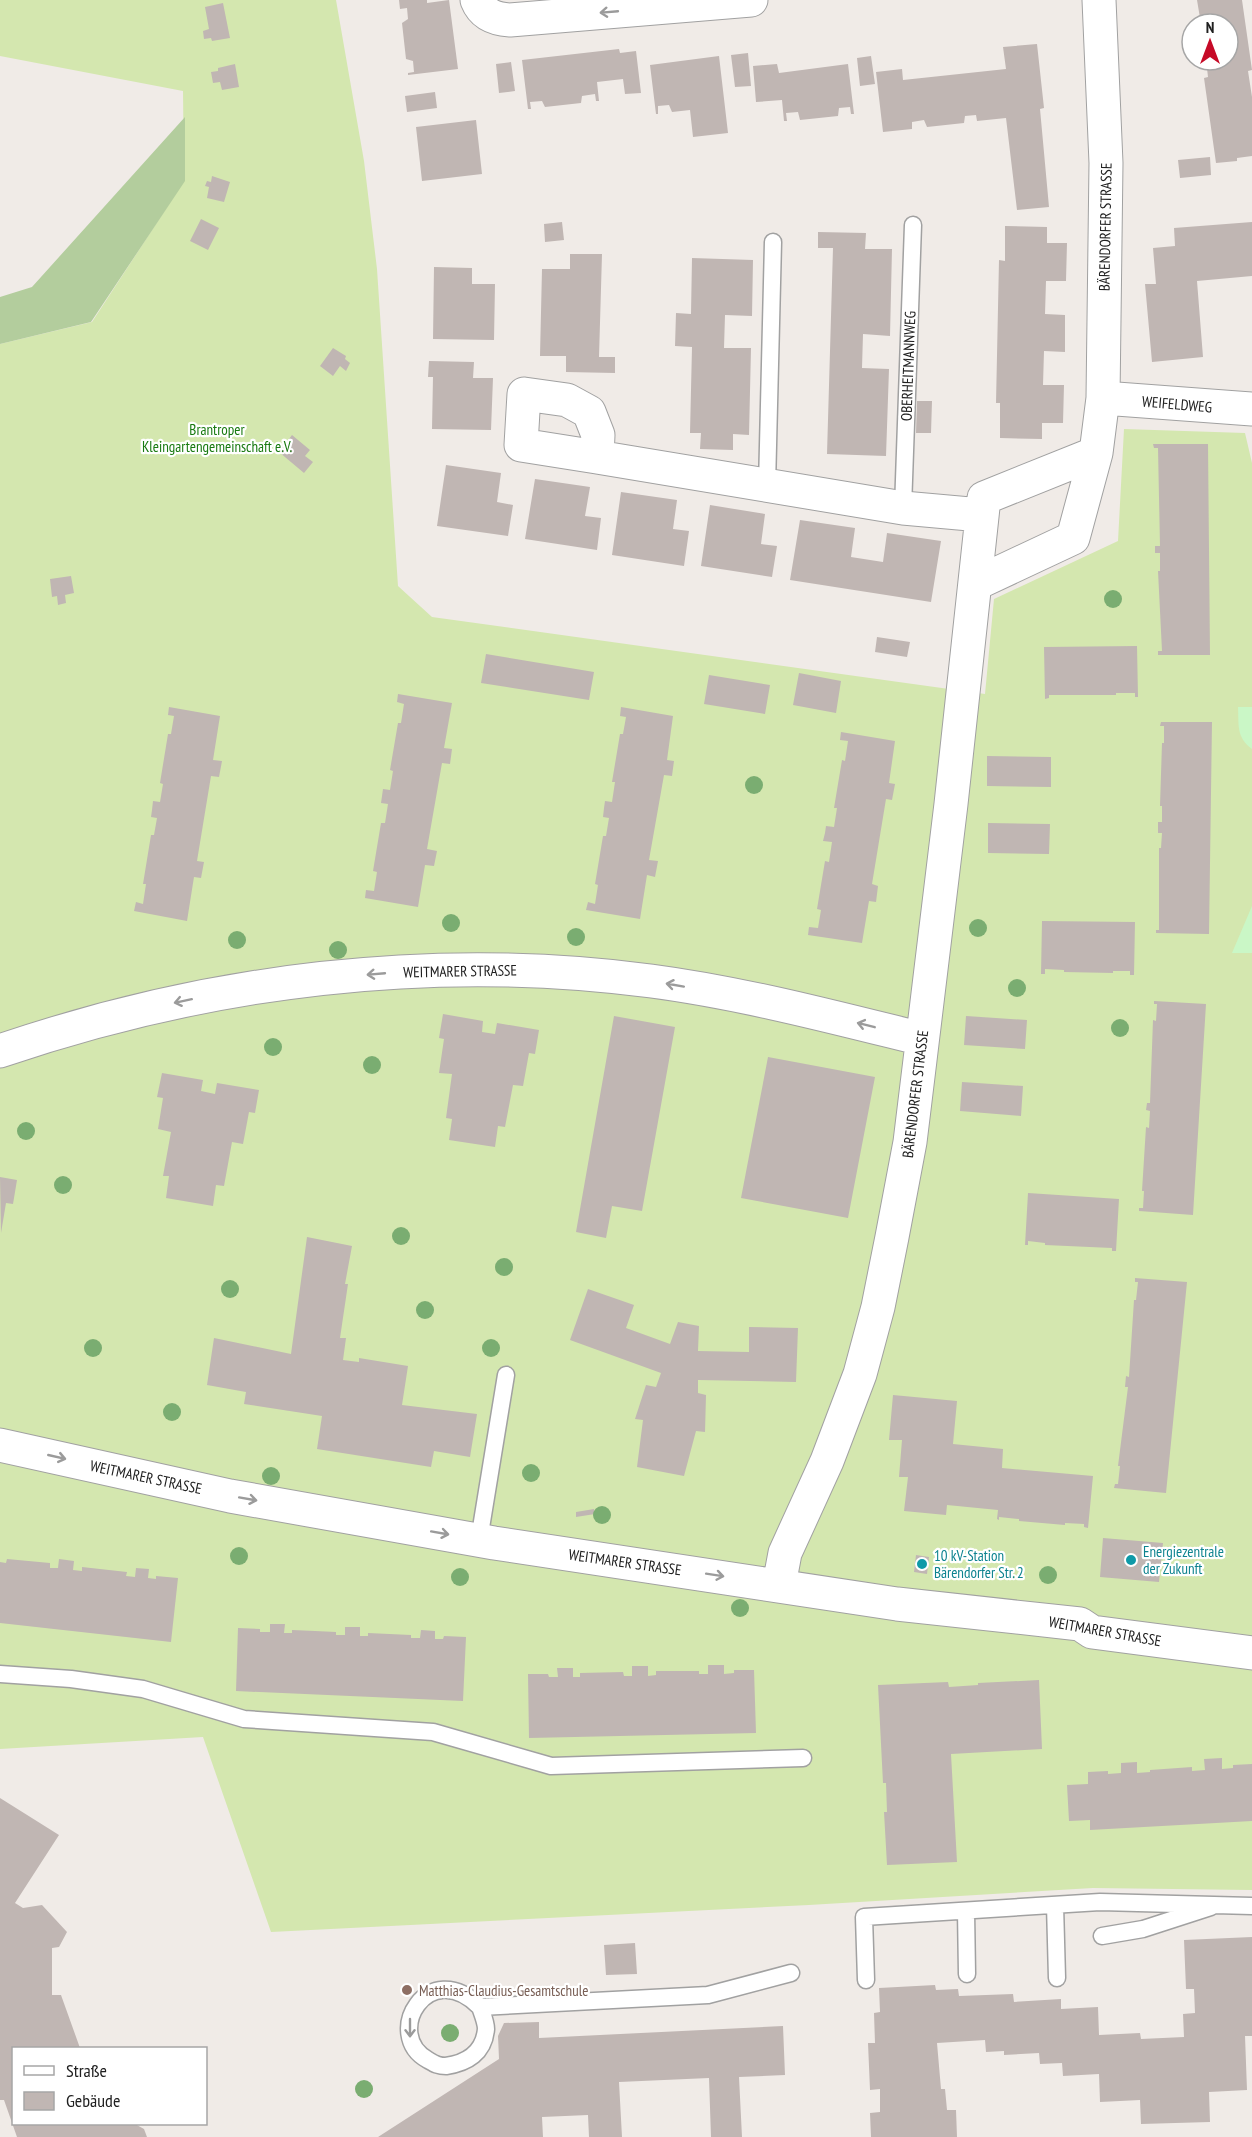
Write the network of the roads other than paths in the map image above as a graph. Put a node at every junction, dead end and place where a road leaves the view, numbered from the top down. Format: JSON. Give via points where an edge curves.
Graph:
{"nodes":[{"id":1,"x":477,"y":0,"type":"edge"},
{"id":2,"x":751,"y":0,"type":"edge"},
{"id":3,"x":1099,"y":0,"type":"edge"},
{"id":4,"x":913,"y":225,"type":"dead end"},
{"id":5,"x":773,"y":242,"type":"dead end"},
{"id":6,"x":1102,"y":398,"type":"junction"},
{"id":7,"x":1252,"y":409,"type":"edge"},
{"id":8,"x":1096,"y":453,"type":"junction"},
{"id":9,"x":597,"y":458,"type":"dead end"},
{"id":10,"x":767,"y":486,"type":"junction"},
{"id":11,"x":903,"y":508,"type":"junction"},
{"id":12,"x":981,"y":515,"type":"junction"},
{"id":13,"x":975,"y":584,"type":"junction"},
{"id":14,"x":922,"y":1039,"type":"junction"},
{"id":15,"x":0,"y":1051,"type":"edge"},
{"id":16,"x":506,"y":1375,"type":"dead end"},
{"id":17,"x":0,"y":1445,"type":"edge"},
{"id":18,"x":479,"y":1540,"type":"junction"},
{"id":19,"x":779,"y":1585,"type":"junction"},
{"id":20,"x":1252,"y":1653,"type":"edge"},
{"id":21,"x":0,"y":1674,"type":"edge"},
{"id":22,"x":803,"y":1758,"type":"dead end"},
{"id":23,"x":1219,"y":1904,"type":"junction"},
{"id":24,"x":1055,"y":1905,"type":"junction"},
{"id":25,"x":1252,"y":1906,"type":"edge"},
{"id":26,"x":966,"y":1911,"type":"junction"},
{"id":27,"x":1102,"y":1936,"type":"dead end"},
{"id":28,"x":791,"y":1973,"type":"dead end"},
{"id":29,"x":967,"y":1974,"type":"dead end"},
{"id":30,"x":1057,"y":1978,"type":"dead end"},
{"id":31,"x":866,"y":1980,"type":"dead end"},
{"id":32,"x":480,"y":2007,"type":"junction"}],
"edges":[{"from":2,"to":1,"type":"street","one_way":true,"via":[[510,20],[488,14]]},
{"from":3,"to":6,"type":"street","name":"BÄRENDORFER STRASSE","via":[[1106,163]]},
{"from":4,"to":11,"type":"lane","name":"OBERHEITMANNWEG"},
{"from":5,"to":10,"type":"lane"},
{"from":6,"to":7,"type":"street","name":"WEIFELDWEG"},
{"from":6,"to":8,"type":"street","name":"BÄRENDORFER STRASSE"},
{"from":8,"to":12,"type":"street","name":"BÄRENDORFER STRASSE","via":[[984,498]]},
{"from":8,"to":13,"type":"street","name":"BÄRENDORFER STRASSE","via":[[1073,538]]},
{"from":9,"to":10,"type":"street"},
{"from":10,"to":11,"type":"street"},
{"from":11,"to":12,"type":"street"},
{"from":12,"to":13,"type":"street","name":"BÄRENDORFER STRASSE"},
{"from":13,"to":14,"type":"street","name":"BÄRENDORFER STRASSE"},
{"from":14,"to":15,"type":"street","name":"WEITMARER STRASSE","one_way":true,"via":[[788,1006],[651,981],[534,971],[424,970],[319,978],[217,994],[122,1013]]},
{"from":14,"to":19,"type":"street","name":"BÄRENDORFER STRASSE","via":[[910,1142],[878,1307],[860,1374],[827,1461],[785,1552]]},
{"from":16,"to":18,"type":"lane"},
{"from":17,"to":18,"type":"street","name":"WEITMARER STRASSE","one_way":true,"via":[[230,1496]]},
{"from":18,"to":19,"type":"street","name":"WEITMARER STRASSE","one_way":true},
{"from":19,"to":20,"type":"street","name":"WEITMARER STRASSE","via":[[897,1604],[1080,1624],[1092,1632]]},
{"from":21,"to":22,"type":"lane","via":[[143,1689],[244,1719],[433,1732],[551,1766]]},
{"from":23,"to":24,"type":"lane"},
{"from":23,"to":25,"type":"lane"},
{"from":23,"to":27,"type":"lane","via":[[1143,1929]]},
{"from":24,"to":26,"type":"lane"},
{"from":24,"to":30,"type":"lane"},
{"from":26,"to":29,"type":"lane"},
{"from":26,"to":31,"type":"lane","via":[[864,1917]]},
{"from":28,"to":32,"type":"lane","via":[[708,1995]]},
{"from":32,"to":32,"type":"lane","one_way":true,"via":[[455,1989],[440,1989],[425,1996],[411,2013],[409,2036],[420,2055],[440,2066],[462,2064],[480,2050],[486,2028]]}]}
